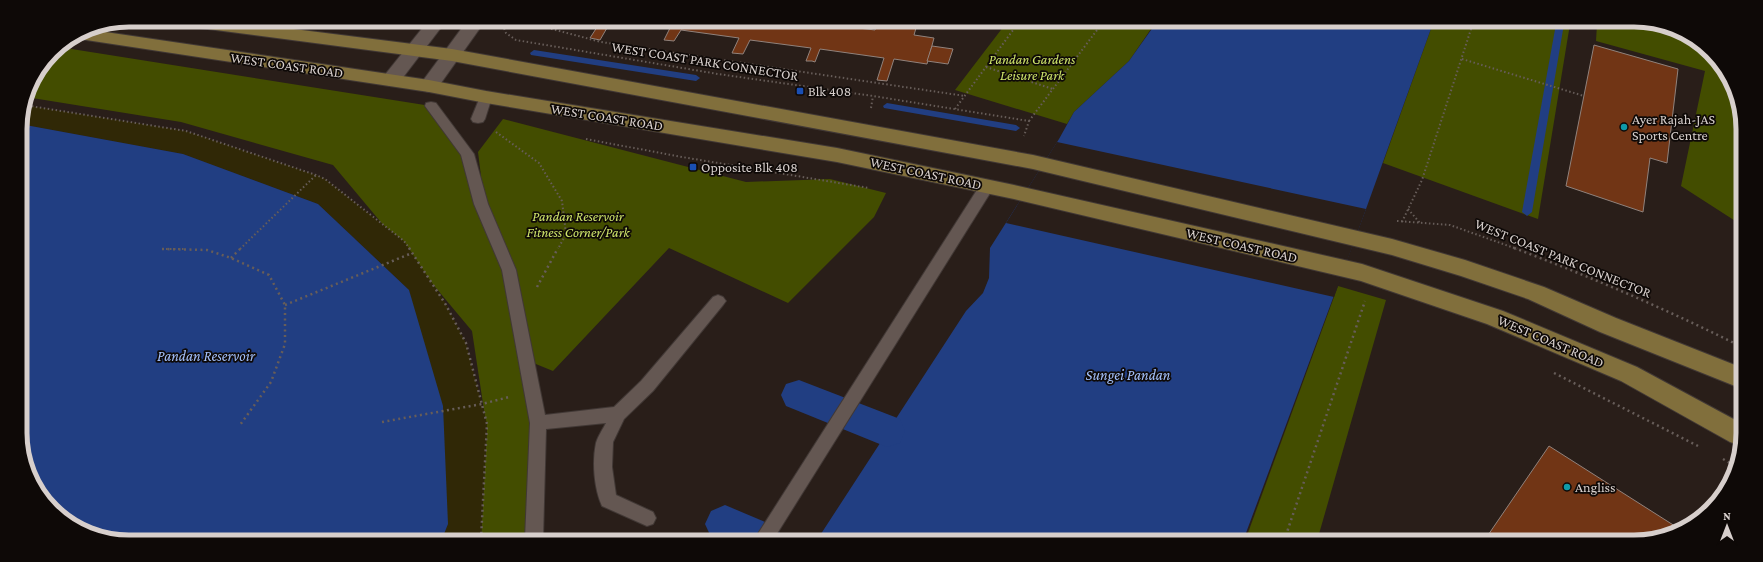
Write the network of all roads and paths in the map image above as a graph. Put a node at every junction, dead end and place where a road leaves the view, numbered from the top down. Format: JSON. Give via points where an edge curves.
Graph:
{"nodes":[{"id":1,"x":232,"y":27,"type":"edge"},
{"id":2,"x":432,"y":27,"type":"edge"},
{"id":3,"x":472,"y":27,"type":"edge"},
{"id":4,"x":511,"y":27,"type":"edge"},
{"id":5,"x":544,"y":27,"type":"edge"},
{"id":6,"x":1015,"y":27,"type":"edge"},
{"id":7,"x":1099,"y":27,"type":"edge"},
{"id":8,"x":1472,"y":27,"type":"edge"},
{"id":9,"x":504,"y":28,"type":"joint"},
{"id":10,"x":89,"y":35,"type":"edge"},
{"id":11,"x":414,"y":50,"type":"junction"},
{"id":12,"x":452,"y":55,"type":"junction"},
{"id":13,"x":1462,"y":59,"type":"junction"},
{"id":14,"x":986,"y":67,"type":"junction"},
{"id":15,"x":391,"y":80,"type":"junction"},
{"id":16,"x":429,"y":86,"type":"junction"},
{"id":17,"x":1053,"y":89,"type":"junction"},
{"id":18,"x":965,"y":96,"type":"junction"},
{"id":19,"x":1584,"y":96,"type":"dead end"},
{"id":20,"x":486,"y":97,"type":"junction"},
{"id":21,"x":29,"y":106,"type":"edge"},
{"id":22,"x":431,"y":106,"type":"dead end"},
{"id":23,"x":955,"y":109,"type":"junction"},
{"id":24,"x":478,"y":118,"type":"joint"},
{"id":25,"x":1029,"y":121,"type":"junction"},
{"id":26,"x":580,"y":138,"type":"dead end"},
{"id":27,"x":1022,"y":139,"type":"dead end"},
{"id":28,"x":316,"y":175,"type":"junction"},
{"id":29,"x":987,"y":186,"type":"junction"},
{"id":30,"x":876,"y":189,"type":"dead end"},
{"id":31,"x":1408,"y":209,"type":"junction"},
{"id":32,"x":1395,"y":220,"type":"dead end"},
{"id":33,"x":1402,"y":222,"type":"junction"},
{"id":34,"x":1420,"y":223,"type":"junction"},
{"id":35,"x":1382,"y":244,"type":"junction"},
{"id":36,"x":162,"y":249,"type":"dead end"},
{"id":37,"x":412,"y":253,"type":"junction"},
{"id":38,"x":231,"y":258,"type":"junction"},
{"id":39,"x":1365,"y":300,"type":"dead end"},
{"id":40,"x":718,"y":302,"type":"dead end"},
{"id":41,"x":285,"y":305,"type":"junction"},
{"id":42,"x":519,"y":321,"type":"junction"},
{"id":43,"x":1736,"y":344,"type":"edge"},
{"id":44,"x":1548,"y":370,"type":"dead end"},
{"id":45,"x":1736,"y":376,"type":"edge"},
{"id":46,"x":482,"y":404,"type":"junction"},
{"id":47,"x":618,"y":414,"type":"junction"},
{"id":48,"x":382,"y":422,"type":"dead end"},
{"id":49,"x":538,"y":423,"type":"junction"},
{"id":50,"x":240,"y":425,"type":"dead end"},
{"id":51,"x":1736,"y":432,"type":"edge"},
{"id":52,"x":1703,"y":448,"type":"dead end"},
{"id":53,"x":1718,"y":456,"type":"dead end"},
{"id":54,"x":1731,"y":464,"type":"edge"},
{"id":55,"x":647,"y":518,"type":"dead end"},
{"id":56,"x":481,"y":535,"type":"edge"},
{"id":57,"x":534,"y":535,"type":"edge"},
{"id":58,"x":765,"y":535,"type":"edge"},
{"id":59,"x":1286,"y":535,"type":"edge"}],
"edges":[{"from":1,"to":11,"type":"main road","name":"WEST COAST ROAD"},
{"from":2,"to":11,"type":"street"},
{"from":3,"to":12,"type":"street"},
{"from":4,"to":9,"type":"path"},
{"from":5,"to":18,"type":"path","via":[[601,42]]},
{"from":6,"to":14,"type":"path"},
{"from":7,"to":17,"type":"path"},
{"from":8,"to":13,"type":"path"},
{"from":9,"to":23,"type":"path","name":"WEST COAST PARK CONNECTOR","via":[[506,33],[516,40],[718,74]]},
{"from":10,"to":15,"type":"main road","name":"WEST COAST ROAD"},
{"from":11,"to":12,"type":"main road","name":"WEST COAST ROAD"},
{"from":11,"to":15,"type":"street"},
{"from":12,"to":16,"type":"street"},
{"from":12,"to":35,"type":"main road","name":"WEST COAST ROAD","via":[[1033,162]]},
{"from":13,"to":19,"type":"path"},
{"from":13,"to":31,"type":"path","via":[[1422,180]]},
{"from":14,"to":17,"type":"path"},
{"from":14,"to":18,"type":"path"},
{"from":15,"to":16,"type":"main road","name":"WEST COAST ROAD"},
{"from":16,"to":20,"type":"main road","name":"WEST COAST ROAD"},
{"from":17,"to":25,"type":"path"},
{"from":18,"to":23,"type":"path"},
{"from":20,"to":24,"type":"lane"},
{"from":20,"to":29,"type":"main road","name":"WEST COAST ROAD","via":[[837,155]]},
{"from":21,"to":28,"type":"path","via":[[186,131]]},
{"from":22,"to":42,"type":"lane","via":[[467,154],[481,204],[510,270]]},
{"from":23,"to":25,"type":"path","name":"WEST COAST PARK CONNECTOR"},
{"from":24,"to":42,"type":"path","via":[[539,163],[562,201],[566,234]]},
{"from":25,"to":27,"type":"path"},
{"from":26,"to":30,"type":"path"},
{"from":28,"to":37,"type":"path","via":[[325,179],[404,241]]},
{"from":28,"to":38,"type":"path"},
{"from":29,"to":51,"type":"main road","name":"WEST COAST ROAD","via":[[1362,273],[1495,317],[1594,359],[1629,374]]},
{"from":29,"to":58,"type":"lane"},
{"from":31,"to":33,"type":"path"},
{"from":31,"to":34,"type":"path"},
{"from":32,"to":33,"type":"path","name":"WEST COAST PARK CONNECTOR"},
{"from":33,"to":34,"type":"path","name":"WEST COAST PARK CONNECTOR"},
{"from":33,"to":35,"type":"path"},
{"from":34,"to":43,"type":"path","name":"WEST COAST PARK CONNECTOR","via":[[1450,225],[1558,265],[1678,315]]},
{"from":35,"to":45,"type":"main road","name":"WEST COAST ROAD","via":[[1465,268],[1536,293],[1608,326]]},
{"from":36,"to":38,"type":"path","via":[[207,250]]},
{"from":37,"to":41,"type":"path"},
{"from":37,"to":46,"type":"path","via":[[446,304],[466,343]]},
{"from":38,"to":41,"type":"path","via":[[269,276]]},
{"from":39,"to":59,"type":"path"},
{"from":40,"to":47,"type":"lane","via":[[647,386]]},
{"from":41,"to":50,"type":"path","via":[[283,350],[271,382]]},
{"from":42,"to":49,"type":"lane"},
{"from":44,"to":52,"type":"path"},
{"from":46,"to":48,"type":"path"},
{"from":46,"to":56,"type":"path","via":[[487,430]]},
{"from":47,"to":49,"type":"lane"},
{"from":47,"to":55,"type":"lane","via":[[605,442],[603,467],[608,500]]},
{"from":49,"to":57,"type":"lane"},
{"from":53,"to":54,"type":"path"}]}
